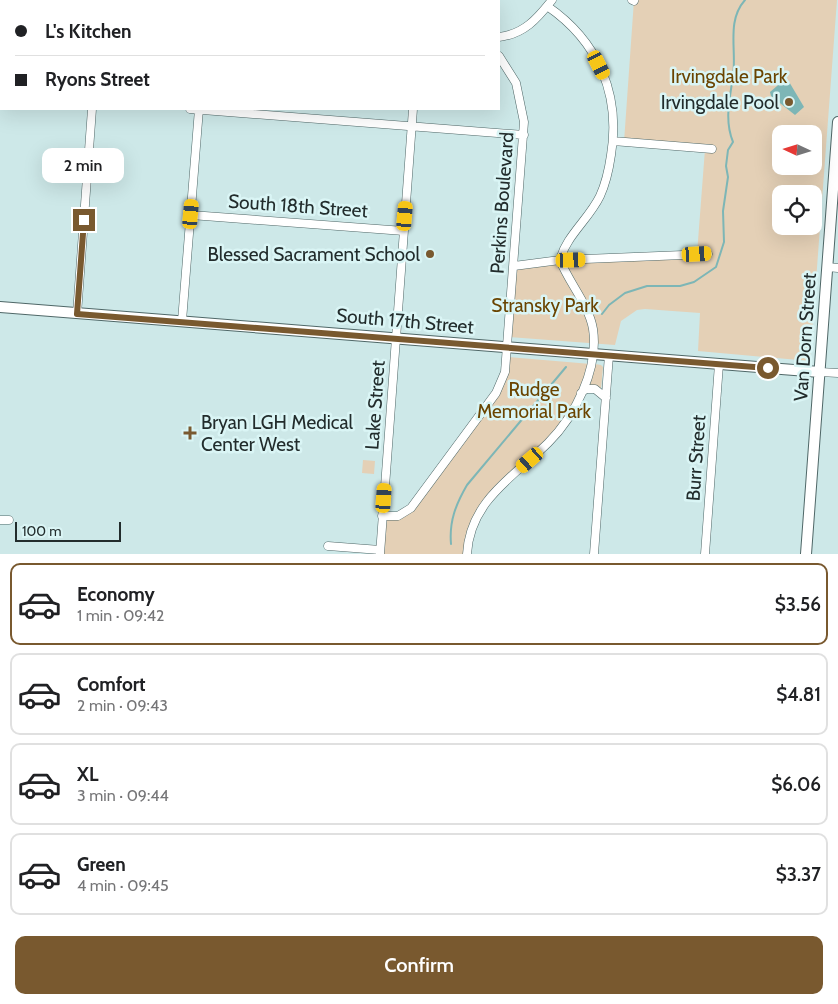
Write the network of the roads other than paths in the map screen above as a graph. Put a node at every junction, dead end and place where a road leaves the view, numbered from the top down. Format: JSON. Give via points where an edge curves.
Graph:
{"nodes":[{"id":1,"x":550,"y":2,"type":"edge"},
{"id":2,"x":500,"y":37,"type":"edge"},
{"id":3,"x":500,"y":57,"type":"edge"},
{"id":4,"x":92,"y":110,"type":"edge"},
{"id":5,"x":199,"y":110,"type":"edge"},
{"id":6,"x":211,"y":110,"type":"edge"},
{"id":7,"x":306,"y":110,"type":"edge"},
{"id":8,"x":413,"y":110,"type":"edge"},
{"id":9,"x":306,"y":118,"type":"junction"},
{"id":10,"x":838,"y":122,"type":"edge"},
{"id":11,"x":412,"y":126,"type":"junction"},
{"id":12,"x":524,"y":135,"type":"junction"},
{"id":13,"x":614,"y":141,"type":"junction"},
{"id":14,"x":712,"y":149,"type":"dead end"},
{"id":15,"x":191,"y":214,"type":"junction"},
{"id":16,"x":404,"y":231,"type":"junction"},
{"id":17,"x":708,"y":254,"type":"dead end"},
{"id":18,"x":560,"y":260,"type":"junction"},
{"id":19,"x":514,"y":266,"type":"junction"},
{"id":20,"x":833,"y":268,"type":"edge"},
{"id":21,"x":0,"y":308,"type":"edge"},
{"id":22,"x":77,"y":314,"type":"junction"},
{"id":23,"x":182,"y":321,"type":"junction"},
{"id":24,"x":396,"y":338,"type":"junction"},
{"id":25,"x":508,"y":347,"type":"junction"},
{"id":26,"x":592,"y":354,"type":"junction"},
{"id":27,"x":609,"y":355,"type":"junction"},
{"id":28,"x":719,"y":364,"type":"junction"},
{"id":29,"x":820,"y":372,"type":"junction"},
{"id":30,"x":838,"y":373,"type":"edge"},
{"id":31,"x":581,"y":393,"type":"junction"},
{"id":32,"x":606,"y":398,"type":"junction"},
{"id":33,"x":382,"y":516,"type":"junction"},
{"id":34,"x":0,"y":520,"type":"edge"},
{"id":35,"x":9,"y":520,"type":"dead end"},
{"id":36,"x":328,"y":546,"type":"dead end"},
{"id":37,"x":380,"y":552,"type":"edge"},
{"id":38,"x":467,"y":554,"type":"edge"},
{"id":39,"x":594,"y":554,"type":"edge"},
{"id":40,"x":705,"y":554,"type":"edge"},
{"id":41,"x":806,"y":554,"type":"edge"}],
"edges":[{"from":1,"to":2,"type":"street","via":[[531,24]]},
{"from":1,"to":13,"type":"street","via":[[590,47],[605,76],[614,108]]},
{"from":3,"to":12,"type":"street","name":"Perkins Boulevard","via":[[520,95]]},
{"from":4,"to":22,"type":"street"},
{"from":5,"to":15,"type":"street"},
{"from":6,"to":9,"type":"street"},
{"from":7,"to":9,"type":"street"},
{"from":8,"to":11,"type":"street","name":"Lake Street"},
{"from":9,"to":11,"type":"street"},
{"from":10,"to":20,"type":"main road","name":"Van Dorn Street"},
{"from":11,"to":12,"type":"street"},
{"from":11,"to":16,"type":"street","name":"Lake Street"},
{"from":12,"to":19,"type":"street","name":"Perkins Boulevard"},
{"from":13,"to":14,"type":"street"},
{"from":13,"to":18,"type":"street","via":[[600,197],[567,242]]},
{"from":15,"to":16,"type":"street","name":"South 18th Street"},
{"from":15,"to":23,"type":"street"},
{"from":16,"to":24,"type":"street","name":"Lake Street"},
{"from":17,"to":18,"type":"street"},
{"from":18,"to":19,"type":"street"},
{"from":18,"to":26,"type":"street","via":[[591,322]]},
{"from":19,"to":25,"type":"street","name":"Perkins Boulevard"},
{"from":20,"to":29,"type":"main road","name":"Van Dorn Street"},
{"from":21,"to":22,"type":"main road","name":"South 17th Street"},
{"from":22,"to":23,"type":"main road","name":"South 17th Street"},
{"from":23,"to":24,"type":"main road","name":"South 17th Street"},
{"from":24,"to":25,"type":"main road","name":"South 17th Street"},
{"from":24,"to":33,"type":"street","name":"Lake Street"},
{"from":25,"to":26,"type":"main road","name":"South 17th Street"},
{"from":25,"to":33,"type":"street","name":"Perkins Boulevard","via":[[505,372],[496,393],[411,508],[398,516]]},
{"from":26,"to":27,"type":"main road","name":"South 17th Street"},
{"from":26,"to":31,"type":"street","via":[[589,375]]},
{"from":27,"to":28,"type":"main road","name":"South 17th Street"},
{"from":27,"to":32,"type":"street"},
{"from":28,"to":29,"type":"main road","name":"South 17th Street"},
{"from":28,"to":40,"type":"street","name":"Burr Street"},
{"from":29,"to":30,"type":"street","name":"South 17th Street"},
{"from":29,"to":41,"type":"main road","name":"Van Dorn Street"},
{"from":31,"to":32,"type":"street","via":[[586,389],[596,389]]},
{"from":31,"to":38,"type":"street","via":[[549,442],[481,507],[469,536]]},
{"from":32,"to":39,"type":"street"},
{"from":33,"to":37,"type":"street","name":"Lake Street"},
{"from":34,"to":35,"type":"street"},
{"from":36,"to":37,"type":"street"}]}
